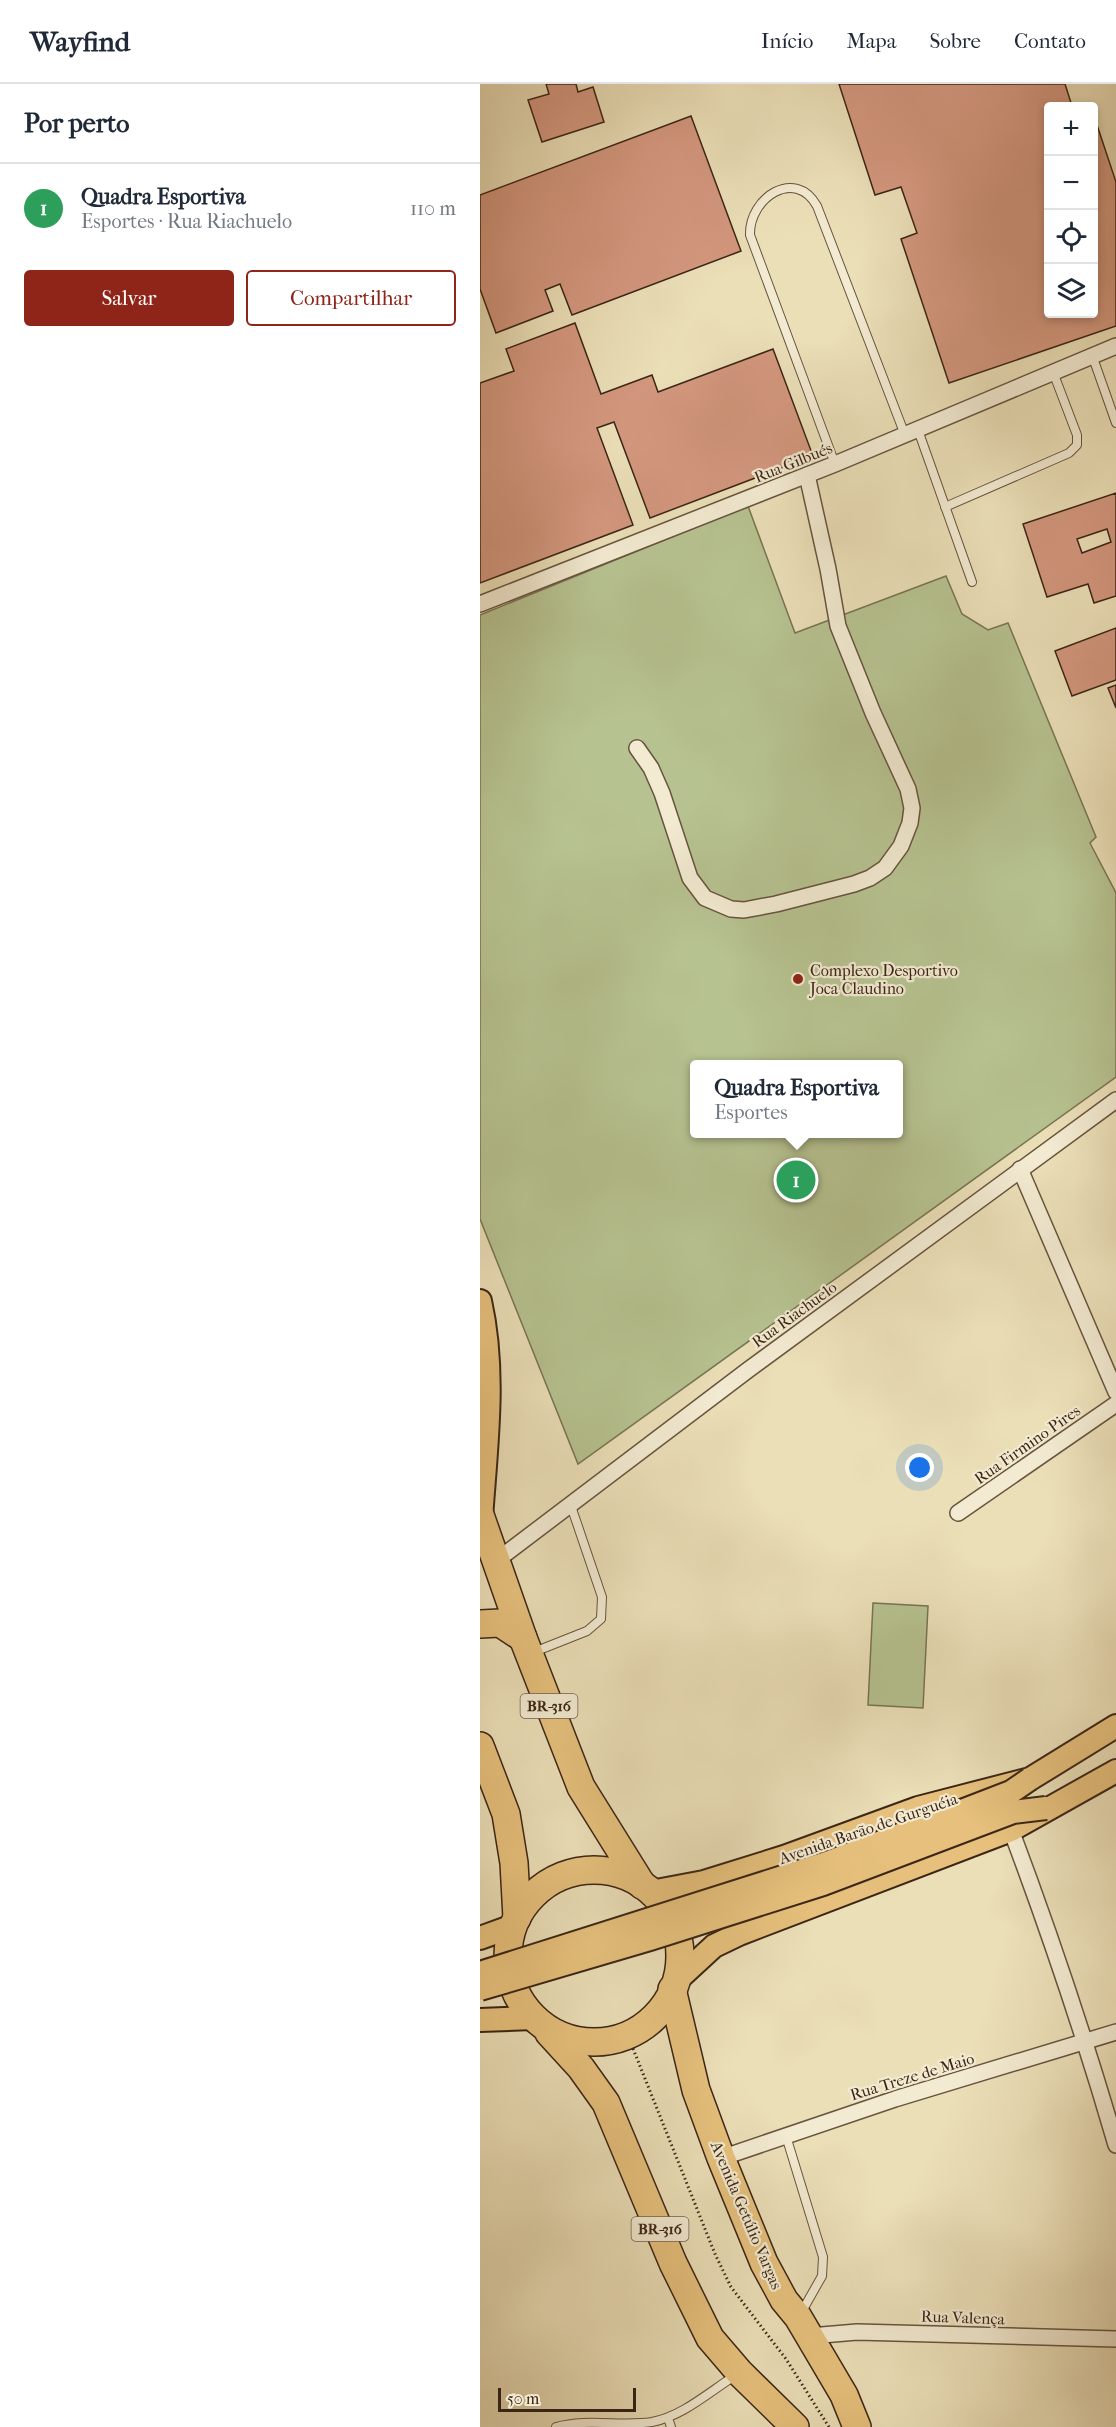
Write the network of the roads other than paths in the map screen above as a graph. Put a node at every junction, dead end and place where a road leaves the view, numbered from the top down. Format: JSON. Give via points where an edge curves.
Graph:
{"nodes":[{"id":1,"x":1116,"y":346,"type":"edge"},
{"id":2,"x":1092,"y":355,"type":"junction"},
{"id":3,"x":1053,"y":372,"type":"junction"},
{"id":4,"x":1116,"y":423,"type":"edge"},
{"id":5,"x":911,"y":432,"type":"junction"},
{"id":6,"x":835,"y":464,"type":"junction"},
{"id":7,"x":807,"y":475,"type":"junction"},
{"id":8,"x":945,"y":507,"type":"junction"},
{"id":9,"x":972,"y":582,"type":"dead end"},
{"id":10,"x":480,"y":604,"type":"edge"},
{"id":11,"x":637,"y":748,"type":"dead end"},
{"id":12,"x":1116,"y":1100,"type":"edge"},
{"id":13,"x":1020,"y":1168,"type":"junction"},
{"id":14,"x":480,"y":1301,"type":"edge"},
{"id":15,"x":1116,"y":1392,"type":"edge"},
{"id":16,"x":1116,"y":1404,"type":"edge"},
{"id":17,"x":570,"y":1503,"type":"junction"},
{"id":18,"x":958,"y":1513,"type":"dead end"},
{"id":19,"x":481,"y":1517,"type":"edge"},
{"id":20,"x":488,"y":1567,"type":"edge"},
{"id":21,"x":480,"y":1624,"type":"edge"},
{"id":22,"x":526,"y":1646,"type":"junction"},
{"id":23,"x":1116,"y":1726,"type":"edge"},
{"id":24,"x":480,"y":1746,"type":"edge"},
{"id":25,"x":1116,"y":1771,"type":"edge"},
{"id":26,"x":1030,"y":1779,"type":"junction"},
{"id":27,"x":1046,"y":1808,"type":"junction"},
{"id":28,"x":1011,"y":1830,"type":"junction"},
{"id":29,"x":647,"y":1889,"type":"junction"},
{"id":30,"x":515,"y":1922,"type":"junction"},
{"id":31,"x":480,"y":1938,"type":"edge"},
{"id":32,"x":480,"y":1973,"type":"edge"},
{"id":33,"x":480,"y":1989,"type":"edge"},
{"id":34,"x":670,"y":1993,"type":"junction"},
{"id":35,"x":480,"y":2020,"type":"edge"},
{"id":36,"x":535,"y":2020,"type":"junction"},
{"id":37,"x":1116,"y":2032,"type":"edge"},
{"id":38,"x":1086,"y":2042,"type":"junction"},
{"id":39,"x":786,"y":2136,"type":"junction"},
{"id":40,"x":1116,"y":2145,"type":"edge"},
{"id":41,"x":721,"y":2158,"type":"junction"},
{"id":42,"x":804,"y":2326,"type":"junction"},
{"id":43,"x":1116,"y":2339,"type":"edge"},
{"id":44,"x":740,"y":2373,"type":"junction"},
{"id":45,"x":668,"y":2418,"type":"junction"},
{"id":46,"x":556,"y":2427,"type":"edge"},
{"id":47,"x":671,"y":2427,"type":"edge"},
{"id":48,"x":795,"y":2427,"type":"edge"},
{"id":49,"x":857,"y":2427,"type":"edge"}],
"edges":[{"from":1,"to":2,"type":"street","name":"Rua Gilbués"},
{"from":2,"to":3,"type":"street","name":"Rua Gilbués"},
{"from":2,"to":4,"type":"lane"},
{"from":3,"to":5,"type":"street","name":"Rua Gilbués"},
{"from":3,"to":8,"type":"lane","via":[[1077,435],[1077,445],[1069,453]]},
{"from":5,"to":6,"type":"street","name":"Rua Gilbués"},
{"from":5,"to":6,"type":"lane","via":[[817,206],[805,190],[794,187],[780,191],[758,205],[750,235]]},
{"from":5,"to":8,"type":"lane"},
{"from":6,"to":7,"type":"street","name":"Rua Gilbués"},
{"from":7,"to":10,"type":"street","name":"Rua Gilbués"},
{"from":7,"to":11,"type":"street","via":[[838,626],[908,789],[912,808],[901,846],[885,868],[854,884],[776,904],[731,909],[705,898],[690,878],[662,794]]},
{"from":8,"to":9,"type":"lane"},
{"from":12,"to":13,"type":"street","name":"Rua Riachuelo"},
{"from":13,"to":15,"type":"street"},
{"from":13,"to":17,"type":"street","name":"Rua Riachuelo"},
{"from":14,"to":19,"type":"main road","name":"Avenida Getúlio Vargas","via":[[488,1385]]},
{"from":16,"to":18,"type":"street","name":"Rua Firmino Pires"},
{"from":17,"to":20,"type":"street","name":"Rua Riachuelo"},
{"from":17,"to":22,"type":"lane","via":[[602,1597],[601,1619],[587,1631]]},
{"from":19,"to":20,"type":"highway","name":"Avenida Getúlio Vargas","number":"BR-316"},
{"from":20,"to":22,"type":"highway","name":"Avenida Getúlio Vargas","number":"BR-316"},
{"from":21,"to":22,"type":"highway","via":[[500,1623]]},
{"from":22,"to":29,"type":"highway","name":"Avenida Getúlio Vargas","number":"BR-316","via":[[581,1786]]},
{"from":23,"to":26,"type":"main road","name":"Avenida Barão de Gurguéia"},
{"from":24,"to":30,"type":"highway","number":"BR-316","via":[[506,1815],[514,1863]]},
{"from":25,"to":27,"type":"main road"},
{"from":26,"to":29,"type":"main road","name":"Avenida Barão de Gurguéia","via":[[918,1808],[704,1882]]},
{"from":26,"to":32,"type":"main road","bridge":true,"via":[[1011,1792],[827,1863]]},
{"from":27,"to":28,"type":"main road"},
{"from":27,"to":33,"type":"main road","bridge":true,"via":[[1013,1812],[824,1884]]},
{"from":28,"to":34,"type":"main road","via":[[739,1934],[714,1946]]},
{"from":28,"to":38,"type":"street"},
{"from":29,"to":30,"type":"highway","number":"BR-316","via":[[612,1871],[584,1870],[557,1878],[534,1894]]},
{"from":29,"to":34,"type":"highway","name":"Avenida Getúlio Vargas","number":"BR-316","via":[[667,1911],[676,1933],[680,1965]]},
{"from":30,"to":31,"type":"main road"},
{"from":30,"to":36,"type":"highway","number":"BR-316","via":[[508,1950],[509,1975],[518,1998]]},
{"from":34,"to":36,"type":"highway","number":"BR-316","via":[[636,2032],[604,2043],[558,2036]]},
{"from":34,"to":41,"type":"highway","name":"Avenida Getúlio Vargas","number":"BR-316","via":[[696,2090]]},
{"from":35,"to":36,"type":"main road"},
{"from":36,"to":44,"type":"highway","number":"BR-316","via":[[581,2068],[606,2103],[695,2309],[710,2338]]},
{"from":37,"to":38,"type":"street","name":"Rua Treze de Maio"},
{"from":38,"to":39,"type":"street","name":"Rua Treze de Maio"},
{"from":38,"to":40,"type":"street"},
{"from":39,"to":41,"type":"street","name":"Rua Treze de Maio"},
{"from":39,"to":42,"type":"lane","via":[[823,2257],[822,2276]]},
{"from":41,"to":42,"type":"highway","name":"Avenida Getúlio Vargas","number":"BR-316","via":[[764,2263]]},
{"from":42,"to":43,"type":"street","name":"Rua Valença","via":[[857,2332]]},
{"from":42,"to":49,"type":"highway","name":"Avenida Getúlio Vargas","number":"BR-316","via":[[844,2395]]},
{"from":44,"to":45,"type":"lane"},
{"from":44,"to":48,"type":"highway","number":"BR-316"},
{"from":45,"to":46,"type":"lane","via":[[650,2423],[572,2422]]},
{"from":45,"to":47,"type":"lane"}]}
